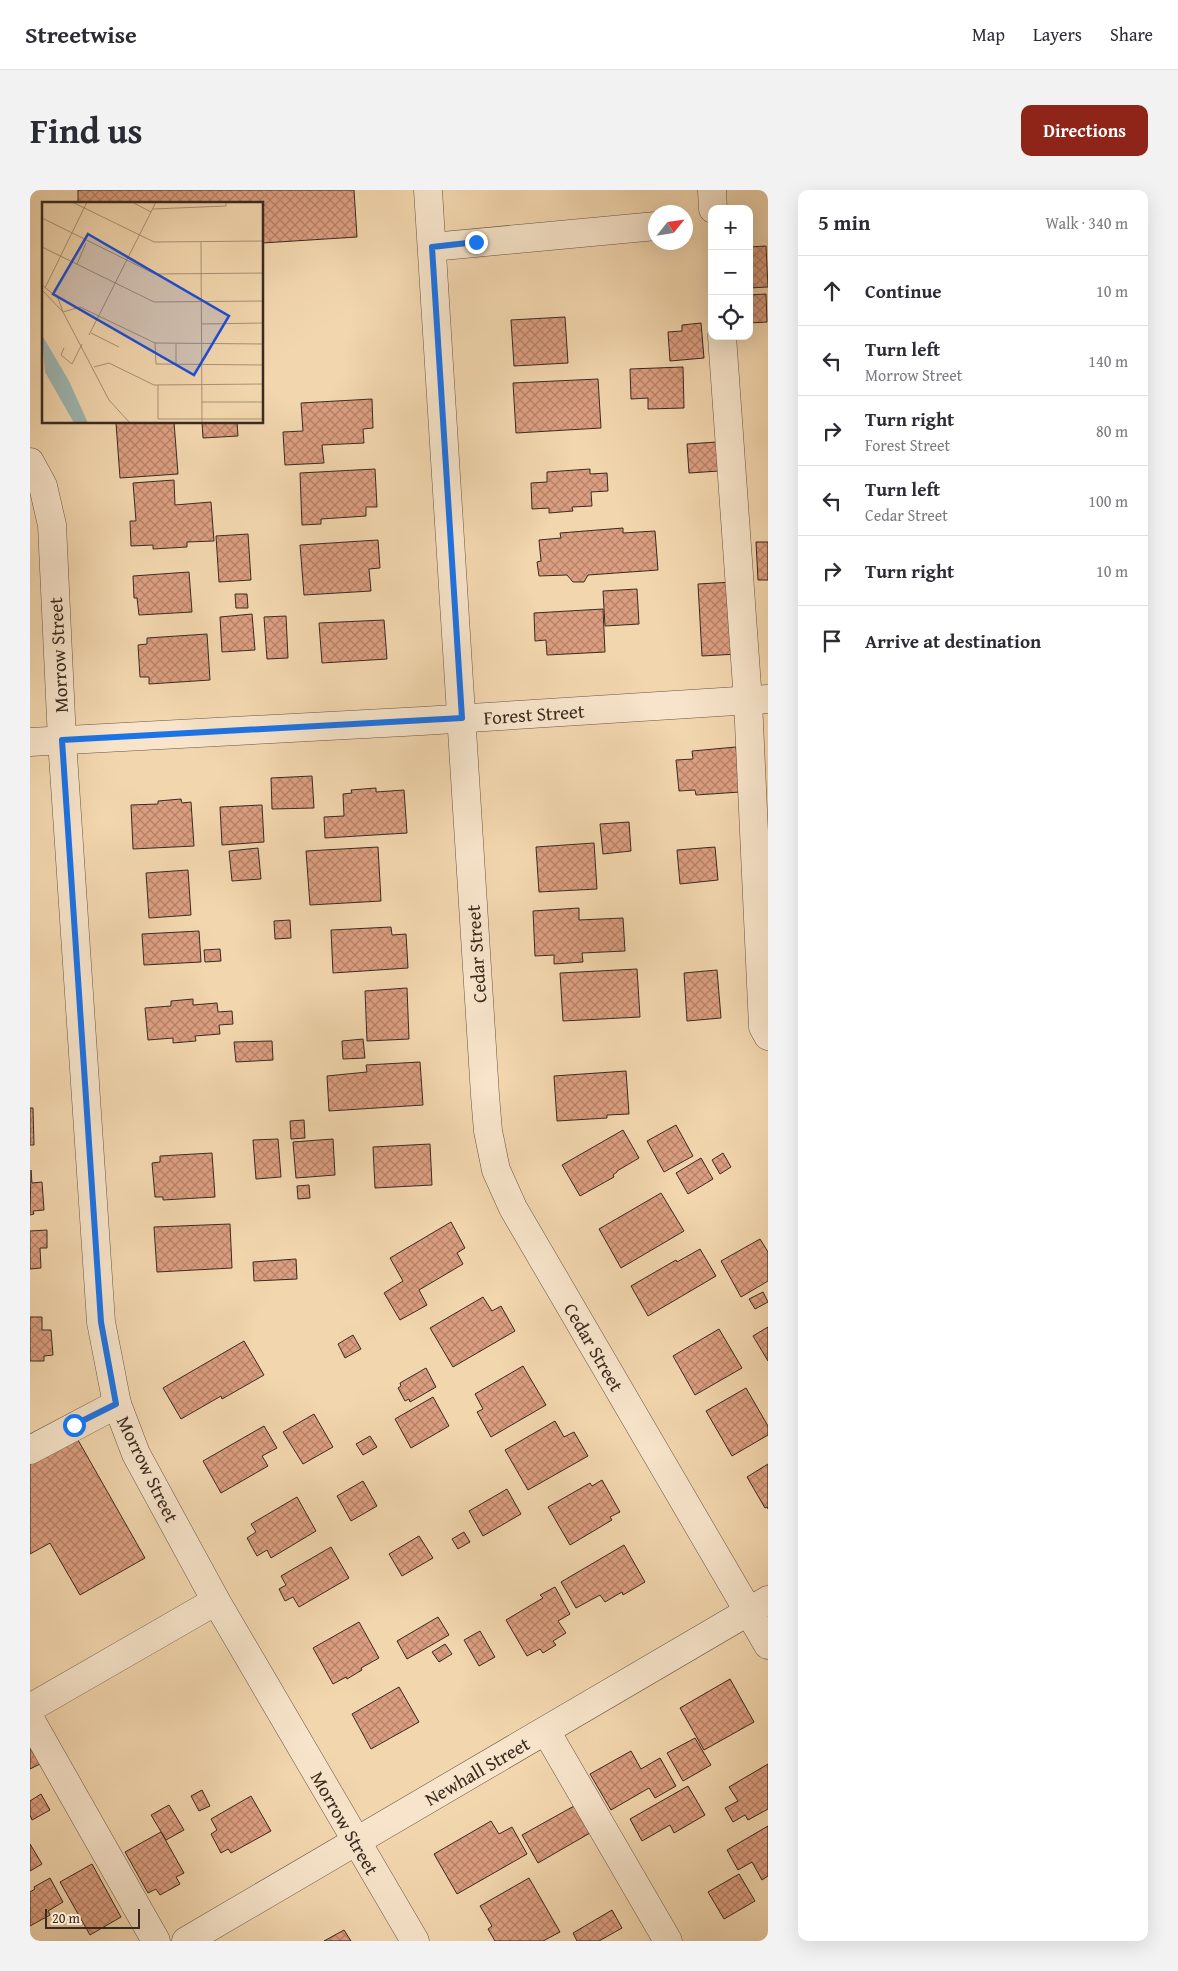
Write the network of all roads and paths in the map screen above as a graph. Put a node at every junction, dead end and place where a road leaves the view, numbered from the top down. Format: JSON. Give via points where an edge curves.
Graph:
{"nodes":[{"id":1,"x":428,"y":190,"type":"edge"},
{"id":2,"x":712,"y":190,"type":"edge"},
{"id":3,"x":713,"y":205,"type":"edge"},
{"id":4,"x":648,"y":227,"type":"edge"},
{"id":5,"x":432,"y":247,"type":"junction"},
{"id":6,"x":722,"y":340,"type":"edge"},
{"id":7,"x":30,"y":462,"type":"edge"},
{"id":8,"x":758,"y":700,"type":"edge"},
{"id":9,"x":462,"y":718,"type":"junction"},
{"id":10,"x":62,"y":740,"type":"junction"},
{"id":11,"x":30,"y":742,"type":"edge"},
{"id":12,"x":768,"y":1036,"type":"edge"},
{"id":13,"x":116,"y":1404,"type":"junction"},
{"id":14,"x":30,"y":1450,"type":"edge"},
{"id":15,"x":216,"y":1601,"type":"junction"},
{"id":16,"x":758,"y":1606,"type":"edge"},
{"id":17,"x":768,"y":1645,"type":"edge"},
{"id":18,"x":30,"y":1708,"type":"edge"},
{"id":19,"x":30,"y":1719,"type":"edge"},
{"id":20,"x":546,"y":1731,"type":"junction"},
{"id":21,"x":356,"y":1841,"type":"junction"},
{"id":22,"x":156,"y":1941,"type":"edge"},
{"id":23,"x":186,"y":1941,"type":"edge"},
{"id":24,"x":414,"y":1941,"type":"edge"},
{"id":25,"x":668,"y":1941,"type":"edge"}],
"edges":[{"from":1,"to":5,"type":"street","name":"Cedar Street"},
{"from":2,"to":3,"type":"street"},
{"from":4,"to":5,"type":"street"},
{"from":5,"to":9,"type":"street","name":"Cedar Street"},
{"from":6,"to":8,"type":"street"},
{"from":7,"to":10,"type":"street","name":"Morrow Street","via":[[43,486],[52,525]]},
{"from":8,"to":9,"type":"street","name":"Forest Street"},
{"from":8,"to":12,"type":"street","via":[[763,1027]]},
{"from":9,"to":10,"type":"street","name":"Forest Street"},
{"from":9,"to":16,"type":"street","name":"Cedar Street","via":[[488,1131],[496,1170],[513,1208]]},
{"from":10,"to":11,"type":"street","name":"Forest Street"},
{"from":10,"to":13,"type":"street","name":"Morrow Street","via":[[101,1322]]},
{"from":13,"to":14,"type":"street"},
{"from":13,"to":15,"type":"street","name":"Morrow Street","via":[[136,1454]]},
{"from":15,"to":18,"type":"street"},
{"from":15,"to":21,"type":"street","name":"Morrow Street"},
{"from":16,"to":17,"type":"street","name":"Cedar Street"},
{"from":16,"to":20,"type":"street","name":"Newhall Street"},
{"from":19,"to":22,"type":"street"},
{"from":20,"to":21,"type":"street","name":"Newhall Street"},
{"from":20,"to":25,"type":"street"},
{"from":21,"to":23,"type":"street","name":"Newhall Street"},
{"from":21,"to":24,"type":"street","name":"Morrow Street"}]}
